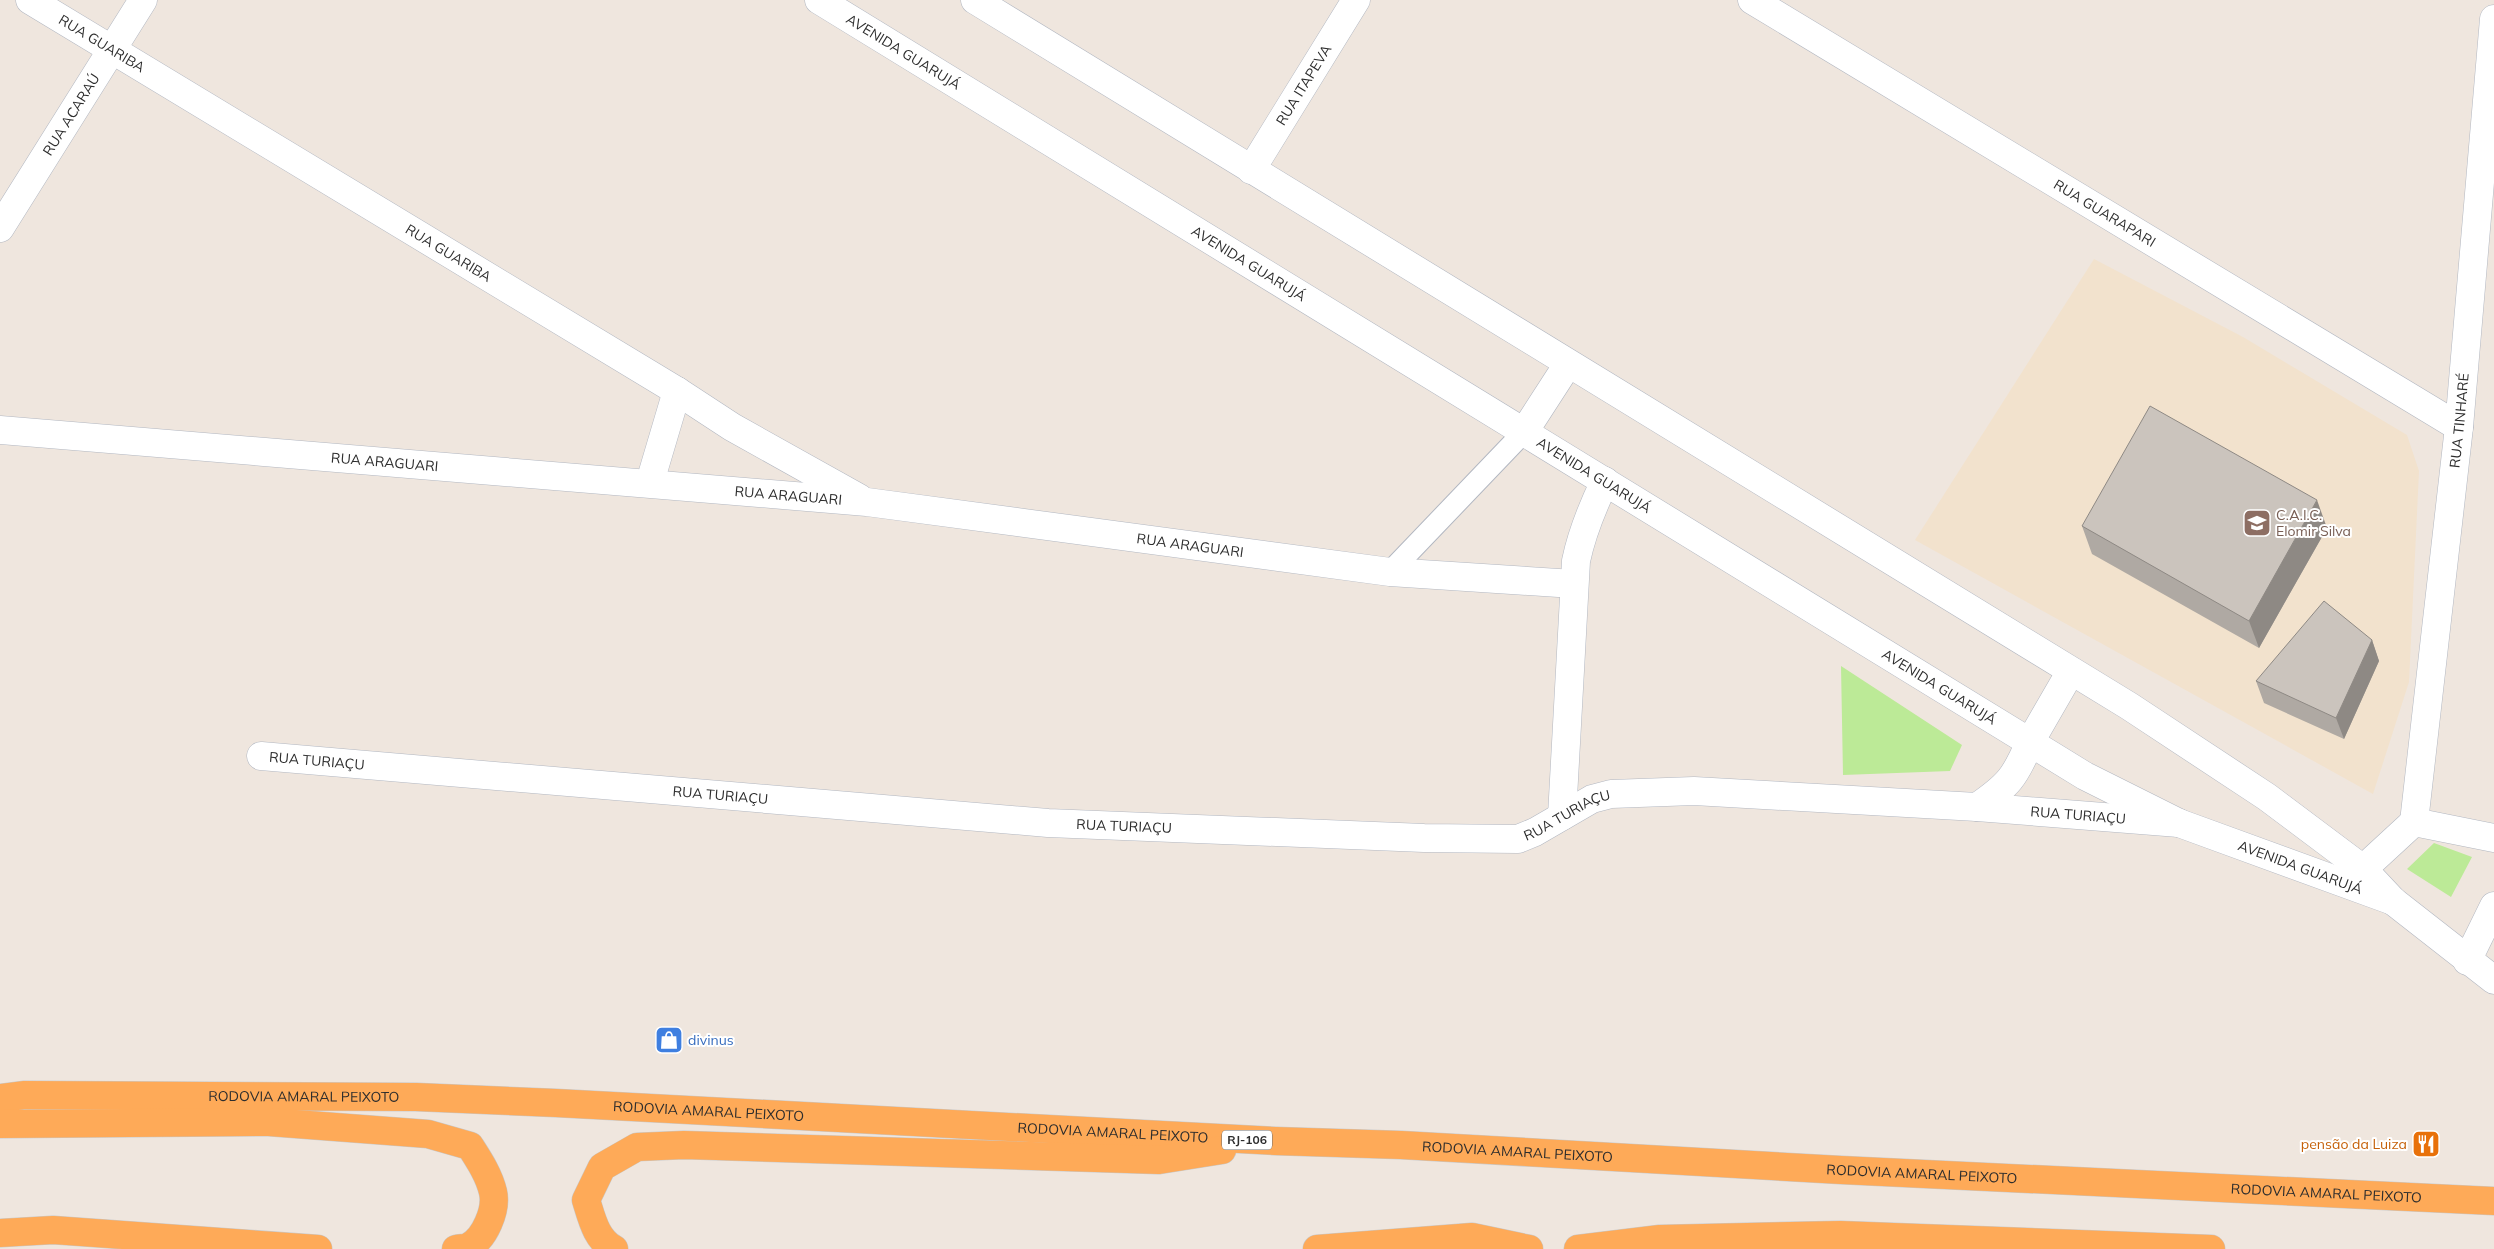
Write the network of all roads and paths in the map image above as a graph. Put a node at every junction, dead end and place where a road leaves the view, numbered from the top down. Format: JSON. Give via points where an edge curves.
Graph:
{"nodes":[{"id":1,"x":30,"y":0,"type":"edge"},
{"id":2,"x":142,"y":0,"type":"edge"},
{"id":3,"x":819,"y":0,"type":"edge"},
{"id":4,"x":975,"y":0,"type":"edge"},
{"id":5,"x":1356,"y":0,"type":"edge"},
{"id":6,"x":1752,"y":0,"type":"edge"},
{"id":7,"x":2494,"y":20,"type":"edge"},
{"id":8,"x":112,"y":50,"type":"junction"},
{"id":9,"x":1251,"y":170,"type":"junction"},
{"id":10,"x":0,"y":228,"type":"edge"},
{"id":11,"x":1568,"y":364,"type":"junction"},
{"id":12,"x":677,"y":391,"type":"junction"},
{"id":13,"x":2459,"y":427,"type":"junction"},
{"id":14,"x":0,"y":430,"type":"edge"},
{"id":15,"x":1524,"y":432,"type":"junction"},
{"id":16,"x":1605,"y":481,"type":"junction"},
{"id":17,"x":650,"y":482,"type":"junction"},
{"id":18,"x":867,"y":502,"type":"junction"},
{"id":19,"x":1390,"y":572,"type":"junction"},
{"id":20,"x":1574,"y":584,"type":"junction"},
{"id":21,"x":2071,"y":671,"type":"junction"},
{"id":22,"x":2030,"y":742,"type":"junction"},
{"id":23,"x":261,"y":756,"type":"dead end"},
{"id":24,"x":1978,"y":807,"type":"junction"},
{"id":25,"x":1562,"y":816,"type":"junction"},
{"id":26,"x":2414,"y":822,"type":"junction"},
{"id":27,"x":2179,"y":823,"type":"junction"},
{"id":28,"x":2494,"y":838,"type":"edge"},
{"id":29,"x":2363,"y":869,"type":"junction"},
{"id":30,"x":2393,"y":901,"type":"junction"},
{"id":31,"x":2494,"y":906,"type":"edge"},
{"id":32,"x":2468,"y":961,"type":"junction"},
{"id":33,"x":2494,"y":980,"type":"edge"},
{"id":34,"x":0,"y":1098,"type":"edge"},
{"id":35,"x":0,"y":1124,"type":"edge"},
{"id":36,"x":1275,"y":1141,"type":"junction"},
{"id":37,"x":2494,"y":1201,"type":"edge"},
{"id":38,"x":0,"y":1233,"type":"edge"},
{"id":39,"x":318,"y":1249,"type":"edge"},
{"id":40,"x":456,"y":1249,"type":"edge"},
{"id":41,"x":614,"y":1249,"type":"edge"},
{"id":42,"x":1317,"y":1249,"type":"edge"},
{"id":43,"x":1529,"y":1249,"type":"edge"},
{"id":44,"x":1578,"y":1249,"type":"edge"},
{"id":45,"x":2211,"y":1249,"type":"edge"}],
"edges":[{"from":1,"to":8,"type":"street","name":"RUA GUARIBA"},
{"from":2,"to":8,"type":"street","name":"RUA ACARAÚ"},
{"from":3,"to":15,"type":"street","name":"AVENIDA GUARUJÁ"},
{"from":4,"to":9,"type":"street","name":"AVENIDA GUARUJÁ"},
{"from":5,"to":9,"type":"street","name":"RUA ITAPEVA"},
{"from":6,"to":13,"type":"street","name":"RUA GUARAPARI"},
{"from":7,"to":13,"type":"street","name":"RUA TINHARÉ"},
{"from":8,"to":10,"type":"street","name":"RUA ACARAÚ"},
{"from":8,"to":12,"type":"street","name":"RUA GUARIBA"},
{"from":9,"to":11,"type":"street","name":"AVENIDA GUARUJÁ"},
{"from":11,"to":15,"type":"street"},
{"from":11,"to":21,"type":"street","name":"AVENIDA GUARUJÁ"},
{"from":12,"to":17,"type":"street"},
{"from":12,"to":18,"type":"street","name":"RUA GUARIBA","via":[[732,427]]},
{"from":13,"to":26,"type":"street","name":"RUA TINHARÉ"},
{"from":14,"to":17,"type":"street","name":"RUA ARAGUARI"},
{"from":15,"to":16,"type":"street","name":"AVENIDA GUARUJÁ"},
{"from":15,"to":19,"type":"lane"},
{"from":16,"to":20,"type":"street","via":[[1582,532]]},
{"from":16,"to":22,"type":"street","name":"AVENIDA GUARUJÁ"},
{"from":17,"to":18,"type":"street","name":"RUA ARAGUARI"},
{"from":18,"to":19,"type":"street","name":"RUA ARAGUARI"},
{"from":19,"to":20,"type":"street","name":"RUA ARAGUARI"},
{"from":20,"to":25,"type":"street"},
{"from":21,"to":22,"type":"street"},
{"from":21,"to":29,"type":"street","name":"AVENIDA GUARUJÁ","via":[[2234,774]]},
{"from":22,"to":24,"type":"street","via":[[2010,782]]},
{"from":22,"to":27,"type":"street","name":"AVENIDA GUARUJÁ","via":[[2085,776]]},
{"from":23,"to":25,"type":"street","name":"RUA TURIAÇU","via":[[1048,823],[1500,840],[1518,839]]},
{"from":24,"to":25,"type":"street","name":"RUA TURIAÇU","via":[[1694,791],[1611,794],[1592,799]]},
{"from":24,"to":27,"type":"street","name":"RUA TURIAÇU"},
{"from":26,"to":28,"type":"street"},
{"from":26,"to":29,"type":"street"},
{"from":27,"to":30,"type":"street","name":"AVENIDA GUARUJÁ"},
{"from":29,"to":30,"type":"street","name":"AVENIDA GUARUJÁ"},
{"from":30,"to":32,"type":"street","name":"AVENIDA GUARUJÁ"},
{"from":31,"to":32,"type":"street"},
{"from":32,"to":33,"type":"street","name":"AVENIDA GUARUJÁ"},
{"from":34,"to":36,"type":"highway","name":"RODOVIA AMARAL PEIXOTO","number":"RJ-106","via":[[25,1095],[416,1097]]},
{"from":35,"to":40,"type":"highway","via":[[269,1122],[428,1134],[470,1146],[484,1169],[493,1194],[490,1217],[483,1234],[469,1247]]},
{"from":36,"to":37,"type":"highway","name":"RODOVIA AMARAL PEIXOTO","number":"RJ-106"},
{"from":36,"to":41,"type":"highway","via":[[1159,1160],[684,1145],[637,1147],[602,1167],[586,1200],[594,1227]]},
{"from":38,"to":39,"type":"highway","via":[[53,1230]]},
{"from":42,"to":43,"type":"highway","via":[[1472,1237]]},
{"from":44,"to":45,"type":"highway","via":[[1660,1240],[1840,1234]]}]}
